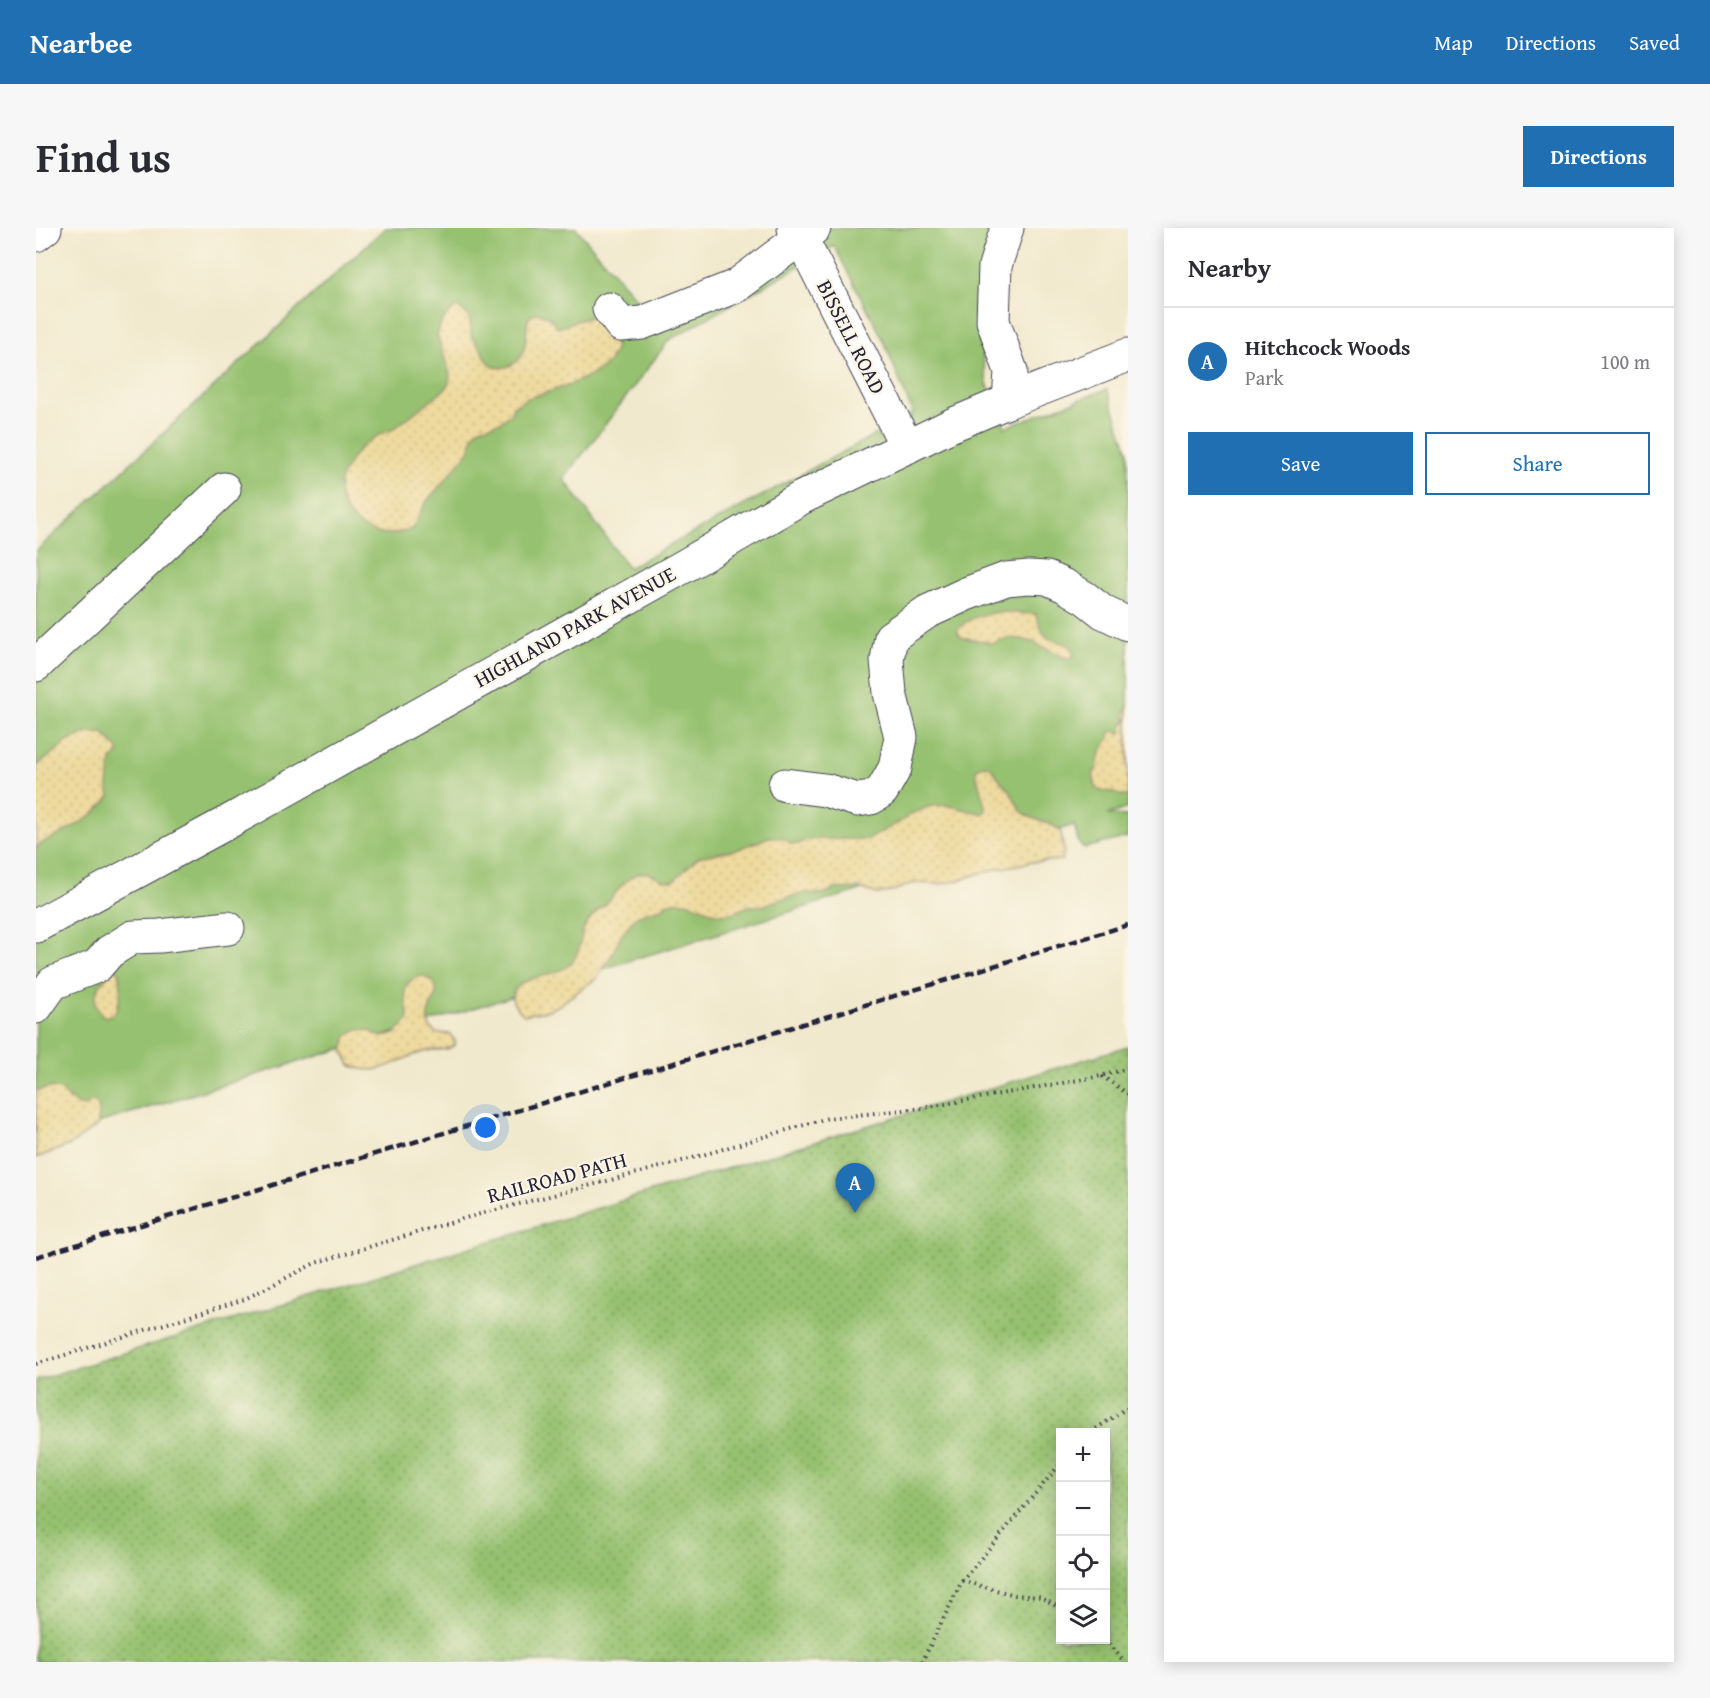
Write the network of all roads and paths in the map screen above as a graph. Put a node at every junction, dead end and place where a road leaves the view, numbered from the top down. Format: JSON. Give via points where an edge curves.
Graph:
{"nodes":[{"id":1,"x":45,"y":228,"type":"edge"},
{"id":2,"x":1007,"y":228,"type":"edge"},
{"id":3,"x":803,"y":231,"type":"edge"},
{"id":4,"x":36,"y":235,"type":"edge"},
{"id":5,"x":609,"y":309,"type":"dead end"},
{"id":6,"x":1128,"y":355,"type":"edge"},
{"id":7,"x":1009,"y":401,"type":"junction"},
{"id":8,"x":908,"y":447,"type":"junction"},
{"id":9,"x":224,"y":489,"type":"dead end"},
{"id":10,"x":1128,"y":624,"type":"edge"},
{"id":11,"x":36,"y":665,"type":"edge"},
{"id":12,"x":785,"y":785,"type":"dead end"},
{"id":13,"x":36,"y":926,"type":"edge"},
{"id":14,"x":228,"y":928,"type":"dead end"},
{"id":15,"x":36,"y":1007,"type":"edge"},
{"id":16,"x":1128,"y":1068,"type":"edge"},
{"id":17,"x":1101,"y":1076,"type":"junction"},
{"id":18,"x":1128,"y":1094,"type":"edge"},
{"id":19,"x":36,"y":1364,"type":"edge"},
{"id":20,"x":1128,"y":1407,"type":"edge"},
{"id":21,"x":1097,"y":1428,"type":"edge"},
{"id":22,"x":1056,"y":1469,"type":"edge"},
{"id":23,"x":962,"y":1581,"type":"junction"},
{"id":24,"x":1056,"y":1606,"type":"edge"},
{"id":25,"x":1109,"y":1644,"type":"edge"},
{"id":26,"x":922,"y":1662,"type":"edge"},
{"id":27,"x":1124,"y":1662,"type":"edge"}],
"edges":[{"from":1,"to":4,"type":"street"},
{"from":2,"to":7,"type":"street","via":[[995,266],[993,321],[1011,371]]},
{"from":3,"to":5,"type":"street","via":[[736,286],[642,323],[621,325]]},
{"from":3,"to":8,"type":"street","name":"BISSELL ROAD"},
{"from":6,"to":7,"type":"street","name":"HIGHLAND PARK AVENUE"},
{"from":7,"to":8,"type":"street","name":"HIGHLAND PARK AVENUE"},
{"from":8,"to":13,"type":"street","name":"HIGHLAND PARK AVENUE","via":[[801,498],[230,821]]},
{"from":9,"to":11,"type":"street"},
{"from":10,"to":12,"type":"street","via":[[1047,578],[1006,579],[956,598],[891,637],[887,660],[890,693],[901,737],[895,768],[882,791],[857,800],[825,790]]},
{"from":14,"to":15,"type":"street","via":[[133,937],[109,952],[97,966],[53,983]]},
{"from":16,"to":17,"type":"path","name":"RAILROAD PATH"},
{"from":17,"to":18,"type":"path"},
{"from":17,"to":19,"type":"path","name":"RAILROAD PATH","via":[[923,1108],[828,1118],[672,1164],[469,1216],[315,1263],[245,1299]]},
{"from":20,"to":21,"type":"path"},
{"from":22,"to":23,"type":"path"},
{"from":23,"to":24,"type":"path","via":[[1015,1595],[1040,1596]]},
{"from":23,"to":26,"type":"path"},
{"from":25,"to":27,"type":"path"}]}
